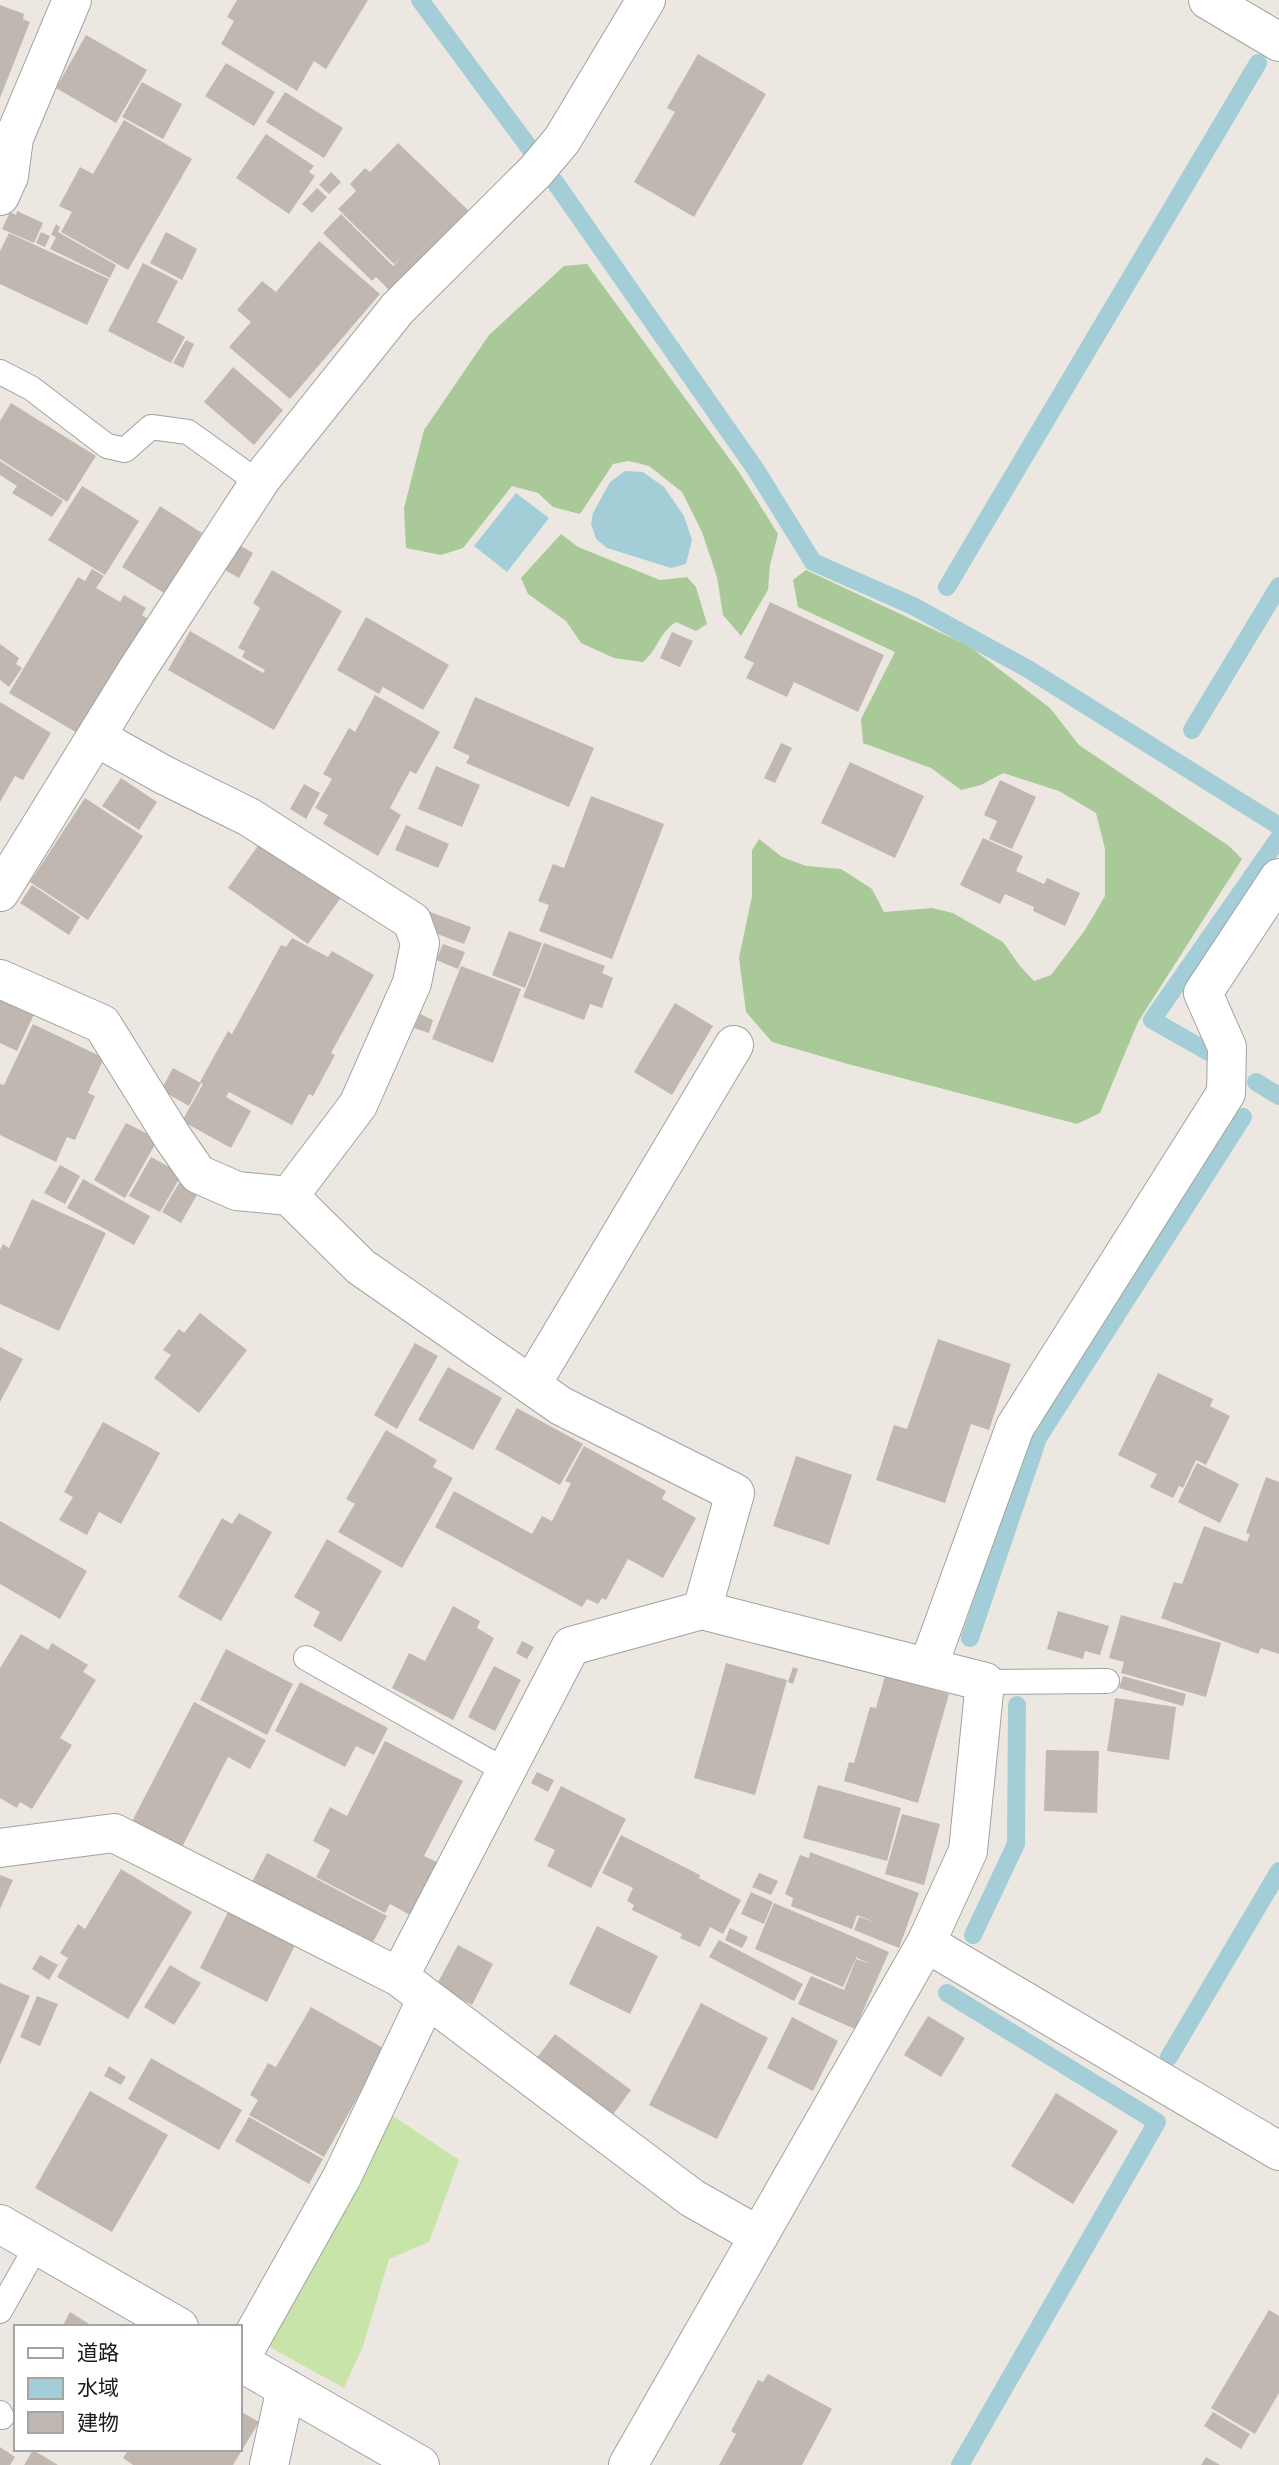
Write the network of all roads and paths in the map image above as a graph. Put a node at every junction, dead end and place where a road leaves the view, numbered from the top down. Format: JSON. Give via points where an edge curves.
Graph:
{"nodes":[{"id":1,"x":72,"y":0,"type":"edge"},
{"id":2,"x":646,"y":0,"type":"edge"},
{"id":3,"x":1208,"y":0,"type":"edge"},
{"id":4,"x":1279,"y":42,"type":"edge"},
{"id":5,"x":0,"y":196,"type":"edge"},
{"id":6,"x":0,"y":372,"type":"edge"},
{"id":7,"x":259,"y":483,"type":"junction"},
{"id":8,"x":96,"y":737,"type":"junction"},
{"id":9,"x":1279,"y":878,"type":"edge"},
{"id":10,"x":0,"y":892,"type":"edge"},
{"id":11,"x":0,"y":979,"type":"edge"},
{"id":12,"x":734,"y":1045,"type":"dead end"},
{"id":13,"x":289,"y":1196,"type":"junction"},
{"id":14,"x":531,"y":1385,"type":"junction"},
{"id":15,"x":702,"y":1610,"type":"junction"},
{"id":16,"x":306,"y":1658,"type":"dead end"},
{"id":17,"x":928,"y":1667,"type":"junction"},
{"id":18,"x":1107,"y":1681,"type":"dead end"},
{"id":19,"x":985,"y":1682,"type":"junction"},
{"id":20,"x":506,"y":1771,"type":"junction"},
{"id":21,"x":0,"y":1848,"type":"edge"},
{"id":22,"x":926,"y":1943,"type":"junction"},
{"id":23,"x":413,"y":1988,"type":"junction"},
{"id":24,"x":1279,"y":2151,"type":"edge"},
{"id":25,"x":0,"y":2224,"type":"edge"},
{"id":26,"x":759,"y":2236,"type":"junction"},
{"id":27,"x":37,"y":2245,"type":"junction"},
{"id":28,"x":0,"y":2311,"type":"edge"},
{"id":29,"x":176,"y":2325,"type":"edge"},
{"id":30,"x":242,"y":2356,"type":"edge"},
{"id":31,"x":242,"y":2361,"type":"edge"},
{"id":32,"x":286,"y":2388,"type":"junction"},
{"id":33,"x":269,"y":2465,"type":"edge"},
{"id":34,"x":420,"y":2465,"type":"edge"},
{"id":35,"x":628,"y":2465,"type":"edge"}],
"edges":[{"from":1,"to":5,"type":"street","via":[[14,138],[9,176]]},
{"from":2,"to":7,"type":"street","via":[[562,140],[398,308]]},
{"from":3,"to":4,"type":"street"},
{"from":6,"to":7,"type":"lane","via":[[32,388],[107,446],[125,450],[151,427],[188,432]]},
{"from":7,"to":8,"type":"street"},
{"from":8,"to":10,"type":"street"},
{"from":8,"to":13,"type":"street","via":[[249,817],[412,921],[421,943],[412,984],[358,1105]]},
{"from":9,"to":17,"type":"street","via":[[1203,993],[1227,1047],[1226,1093],[1015,1427]]},
{"from":11,"to":13,"type":"street","via":[[102,1024],[198,1174],[237,1191]]},
{"from":12,"to":14,"type":"street"},
{"from":13,"to":14,"type":"street","via":[[362,1267]]},
{"from":14,"to":15,"type":"street","via":[[561,1406],[735,1493]]},
{"from":15,"to":17,"type":"street"},
{"from":15,"to":20,"type":"street","via":[[571,1646]]},
{"from":16,"to":20,"type":"lane"},
{"from":17,"to":19,"type":"street"},
{"from":18,"to":19,"type":"lane"},
{"from":19,"to":22,"type":"street","via":[[968,1851]]},
{"from":20,"to":23,"type":"street"},
{"from":21,"to":23,"type":"street","via":[[114,1833]]},
{"from":22,"to":24,"type":"street"},
{"from":22,"to":26,"type":"street"},
{"from":23,"to":26,"type":"street","via":[[692,2199]]},
{"from":23,"to":30,"type":"street","via":[[342,2177]]},
{"from":25,"to":27,"type":"street"},
{"from":26,"to":35,"type":"street"},
{"from":27,"to":28,"type":"lane"},
{"from":27,"to":29,"type":"street"},
{"from":31,"to":32,"type":"street"},
{"from":32,"to":33,"type":"street"},
{"from":32,"to":34,"type":"street"}]}
